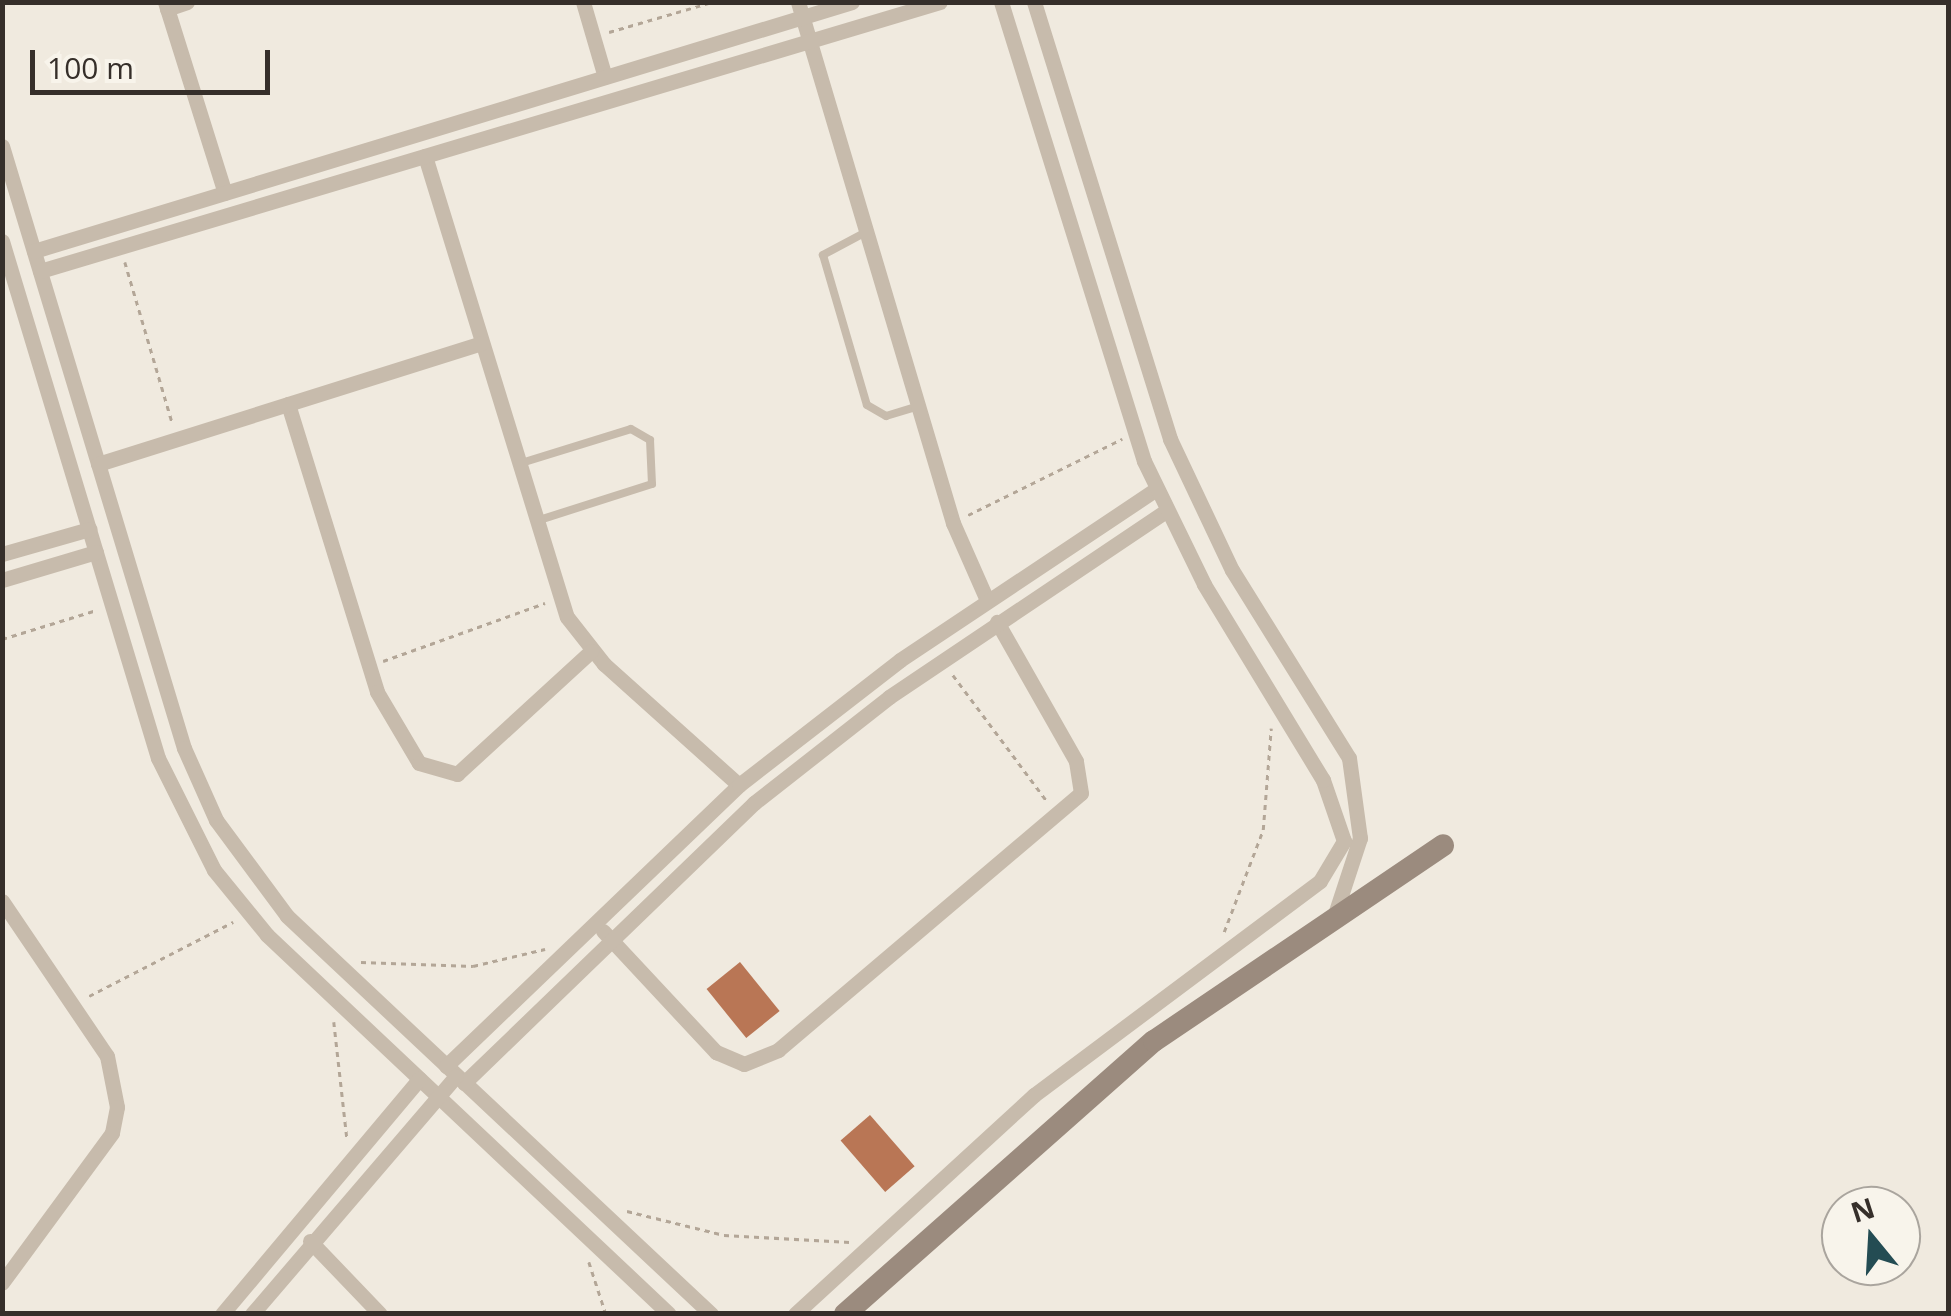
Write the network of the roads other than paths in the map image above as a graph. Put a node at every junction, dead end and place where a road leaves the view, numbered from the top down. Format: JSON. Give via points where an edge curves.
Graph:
{"nodes":[{"id":1,"x":187,"y":2,"type":"edge"},
{"id":2,"x":582,"y":2,"type":"edge"},
{"id":3,"x":852,"y":2,"type":"edge"},
{"id":4,"x":940,"y":2,"type":"edge"},
{"id":5,"x":1001,"y":2,"type":"edge"},
{"id":6,"x":1034,"y":2,"type":"edge"},
{"id":7,"x":166,"y":6,"type":"edge"},
{"id":8,"x":800,"y":10,"type":"edge"},
{"id":9,"x":810,"y":41,"type":"junction"},
{"id":10,"x":605,"y":78,"type":"junction"},
{"id":11,"x":436,"y":129,"type":"junction"},
{"id":12,"x":384,"y":145,"type":"junction"},
{"id":13,"x":2,"y":146,"type":"edge"},
{"id":14,"x":444,"y":150,"type":"junction"},
{"id":15,"x":425,"y":156,"type":"junction"},
{"id":16,"x":391,"y":166,"type":"junction"},
{"id":17,"x":225,"y":193,"type":"junction"},
{"id":18,"x":866,"y":232,"type":"junction"},
{"id":19,"x":2,"y":241,"type":"edge"},
{"id":20,"x":34,"y":251,"type":"junction"},
{"id":21,"x":40,"y":270,"type":"junction"},
{"id":22,"x":482,"y":343,"type":"junction"},
{"id":23,"x":288,"y":404,"type":"junction"},
{"id":24,"x":919,"y":406,"type":"junction"},
{"id":25,"x":98,"y":464,"type":"junction"},
{"id":26,"x":518,"y":464,"type":"junction"},
{"id":27,"x":1156,"y":489,"type":"junction"},
{"id":28,"x":1166,"y":511,"type":"junction"},
{"id":29,"x":535,"y":521,"type":"junction"},
{"id":30,"x":89,"y":528,"type":"junction"},
{"id":31,"x":96,"y":552,"type":"junction"},
{"id":32,"x":2,"y":554,"type":"edge"},
{"id":33,"x":2,"y":580,"type":"edge"},
{"id":34,"x":981,"y":604,"type":"junction"},
{"id":35,"x":993,"y":625,"type":"junction"},
{"id":36,"x":591,"y":651,"type":"junction"},
{"id":37,"x":739,"y":785,"type":"junction"},
{"id":38,"x":1443,"y":845,"type":"dead end"},
{"id":39,"x":3,"y":903,"type":"edge"},
{"id":40,"x":1334,"y":917,"type":"junction"},
{"id":41,"x":591,"y":918,"type":"junction"},
{"id":42,"x":607,"y":936,"type":"junction"},
{"id":43,"x":455,"y":1075,"type":"junction"},
{"id":44,"x":420,"y":1079,"type":"junction"},
{"id":45,"x":438,"y":1096,"type":"junction"},
{"id":46,"x":310,"y":1241,"type":"junction"},
{"id":47,"x":274,"y":1244,"type":"junction"},
{"id":48,"x":293,"y":1260,"type":"junction"},
{"id":49,"x":2,"y":1283,"type":"edge"},
{"id":50,"x":222,"y":1314,"type":"edge"},
{"id":51,"x":252,"y":1314,"type":"edge"},
{"id":52,"x":380,"y":1314,"type":"edge"},
{"id":53,"x":670,"y":1314,"type":"edge"},
{"id":54,"x":711,"y":1314,"type":"edge"},
{"id":55,"x":795,"y":1314,"type":"edge"},
{"id":56,"x":845,"y":1314,"type":"edge"}],
"edges":[{"from":1,"to":7,"type":"street"},
{"from":2,"to":10,"type":"street"},
{"from":3,"to":8,"type":"street"},
{"from":4,"to":9,"type":"street"},
{"from":5,"to":27,"type":"street"},
{"from":6,"to":40,"type":"street","via":[[1170,439],[1232,570],[1348,758],[1360,838]]},
{"from":7,"to":17,"type":"street"},
{"from":8,"to":9,"type":"street"},
{"from":8,"to":10,"type":"street"},
{"from":9,"to":14,"type":"street"},
{"from":9,"to":18,"type":"street"},
{"from":10,"to":11,"type":"street"},
{"from":11,"to":12,"type":"street"},
{"from":11,"to":14,"type":"street"},
{"from":12,"to":16,"type":"street"},
{"from":12,"to":17,"type":"street"},
{"from":13,"to":20,"type":"street"},
{"from":14,"to":15,"type":"street"},
{"from":15,"to":16,"type":"street"},
{"from":15,"to":22,"type":"street"},
{"from":16,"to":21,"type":"street"},
{"from":17,"to":20,"type":"street"},
{"from":18,"to":24,"type":"street"},
{"from":18,"to":24,"type":"lane","via":[[824,255],[866,404],[886,416]]},
{"from":19,"to":30,"type":"street"},
{"from":20,"to":21,"type":"street"},
{"from":21,"to":25,"type":"street"},
{"from":22,"to":23,"type":"street"},
{"from":22,"to":26,"type":"street"},
{"from":23,"to":25,"type":"street"},
{"from":23,"to":36,"type":"street","via":[[368,666],[402,741],[443,776],[469,766]]},
{"from":24,"to":34,"type":"street"},
{"from":25,"to":43,"type":"street","via":[[199,785],[260,886]]},
{"from":26,"to":29,"type":"street"},
{"from":26,"to":29,"type":"lane","via":[[631,429],[650,440],[652,484]]},
{"from":27,"to":28,"type":"street"},
{"from":27,"to":34,"type":"street"},
{"from":28,"to":35,"type":"street"},
{"from":28,"to":55,"type":"street","via":[[1323,780],[1344,841],[1320,881],[1034,1095]]},
{"from":29,"to":36,"type":"street","via":[[559,598]]},
{"from":30,"to":31,"type":"street"},
{"from":30,"to":32,"type":"street"},
{"from":31,"to":33,"type":"street"},
{"from":31,"to":44,"type":"street","via":[[174,796],[248,914]]},
{"from":34,"to":35,"type":"street"},
{"from":34,"to":37,"type":"street"},
{"from":35,"to":42,"type":"street","via":[[754,804]]},
{"from":35,"to":42,"type":"street","via":[[1082,776],[1081,793],[1059,818],[759,1062],[716,1052]]},
{"from":36,"to":37,"type":"street"},
{"from":37,"to":41,"type":"street"},
{"from":38,"to":40,"type":"street"},
{"from":39,"to":49,"type":"street","via":[[116,1081],[112,1133]]},
{"from":40,"to":56,"type":"street","via":[[1054,1122]]},
{"from":41,"to":42,"type":"street"},
{"from":41,"to":43,"type":"street"},
{"from":42,"to":43,"type":"street"},
{"from":43,"to":45,"type":"street"},
{"from":43,"to":54,"type":"street"},
{"from":44,"to":45,"type":"street"},
{"from":44,"to":47,"type":"street"},
{"from":45,"to":46,"type":"street"},
{"from":45,"to":53,"type":"street"},
{"from":46,"to":48,"type":"street"},
{"from":46,"to":52,"type":"street"},
{"from":47,"to":48,"type":"street"},
{"from":47,"to":50,"type":"street"},
{"from":48,"to":51,"type":"street"}]}
